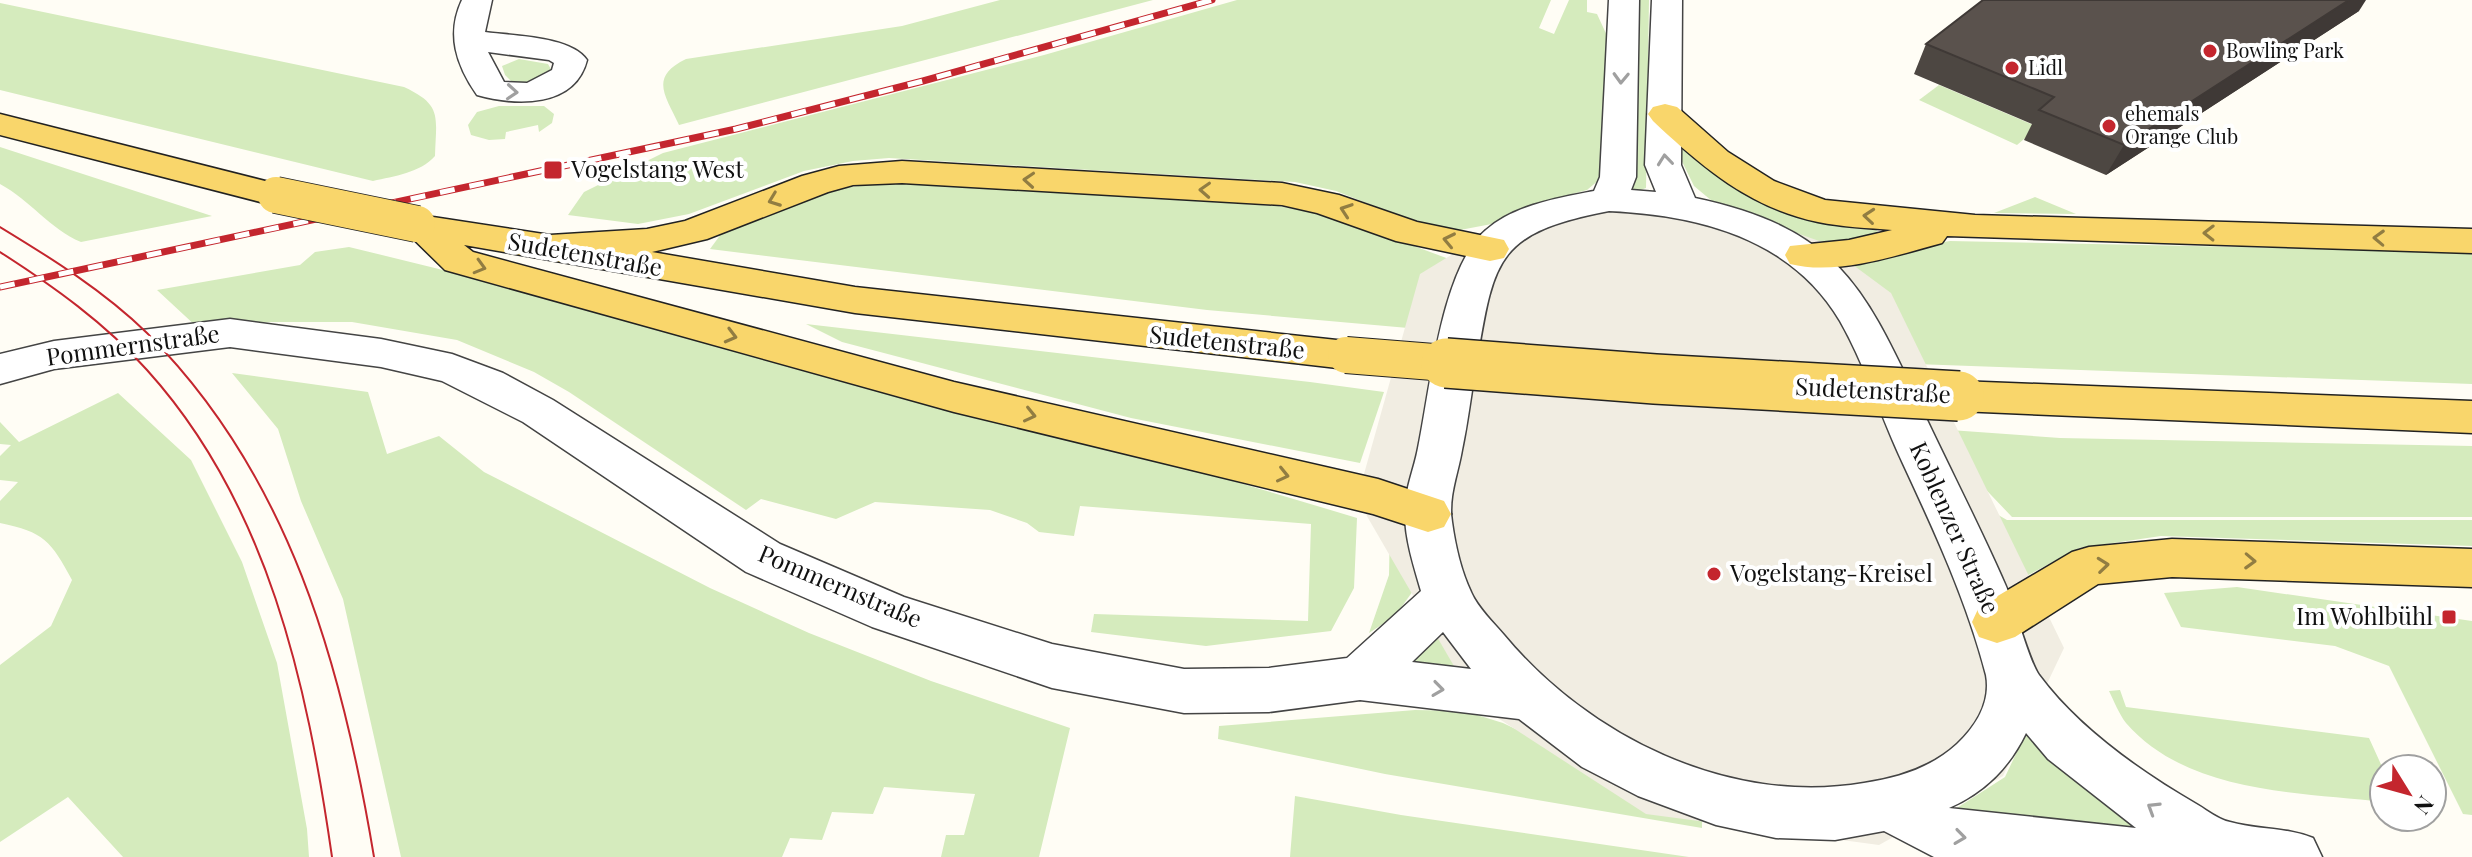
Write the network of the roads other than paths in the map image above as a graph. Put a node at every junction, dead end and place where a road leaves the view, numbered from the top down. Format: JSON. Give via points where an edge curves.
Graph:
{"nodes":[{"id":1,"x":477,"y":0,"type":"edge"},
{"id":2,"x":1624,"y":0,"type":"edge"},
{"id":3,"x":1667,"y":0,"type":"edge"},
{"id":4,"x":467,"y":39,"type":"dead end"},
{"id":5,"x":1665,"y":114,"type":"junction"},
{"id":6,"x":0,"y":124,"type":"edge"},
{"id":7,"x":1609,"y":200,"type":"junction"},
{"id":8,"x":1679,"y":204,"type":"junction"},
{"id":9,"x":417,"y":224,"type":"junction"},
{"id":10,"x":1975,"y":227,"type":"junction"},
{"id":11,"x":2472,"y":241,"type":"edge"},
{"id":12,"x":540,"y":248,"type":"junction"},
{"id":13,"x":1490,"y":249,"type":"junction"},
{"id":14,"x":1804,"y":255,"type":"junction"},
{"id":15,"x":314,"y":344,"type":"junction"},
{"id":16,"x":0,"y":369,"type":"edge"},
{"id":17,"x":0,"y":389,"type":"edge"},
{"id":18,"x":2472,"y":417,"type":"edge"},
{"id":19,"x":1428,"y":514,"type":"junction"},
{"id":20,"x":2472,"y":568,"type":"edge"},
{"id":21,"x":1448,"y":597,"type":"junction"},
{"id":22,"x":1997,"y":622,"type":"junction"},
{"id":23,"x":1360,"y":678,"type":"junction"},
{"id":24,"x":2015,"y":684,"type":"junction"},
{"id":25,"x":1529,"y":698,"type":"junction"},
{"id":26,"x":1889,"y":805,"type":"junction"},
{"id":27,"x":2220,"y":848,"type":"junction"},
{"id":28,"x":2293,"y":857,"type":"edge"}],
"edges":[{"from":1,"to":4,"type":"street"},
{"from":2,"to":7,"type":"street","one_way":true,"via":[[1618,177]]},
{"from":3,"to":5,"type":"street"},
{"from":8,"to":5,"type":"street","one_way":true,"via":[[1663,165]]},
{"from":10,"to":5,"type":"main road","one_way":true,"via":[[1820,211],[1761,189],[1715,160]]},
{"from":6,"to":9,"type":"main road","name":"Sudetenstraße","bridge":true,"via":[[276,195]]},
{"from":7,"to":8,"type":"street","name":"Koblenzer Straße"},
{"from":7,"to":13,"type":"street","name":"Koblenzer Straße","via":[[1559,209],[1518,226]]},
{"from":8,"to":14,"type":"street","name":"Koblenzer Straße","via":[[1764,233]]},
{"from":9,"to":12,"type":"main road","name":"Sudetenstraße"},
{"from":9,"to":19,"type":"main road","one_way":true,"via":[[459,261],[954,397],[1378,497]]},
{"from":11,"to":10,"type":"main road","one_way":true},
{"from":10,"to":14,"type":"main road","via":[[1849,252]]},
{"from":13,"to":12,"type":"main road","one_way":true,"via":[[1409,232],[1282,194],[902,172],[852,174],[815,184],[694,231],[647,241]]},
{"from":12,"to":18,"type":"main road","name":"Sudetenstraße","bridge":true,"via":[[855,300],[1346,355],[1959,396]]},
{"from":13,"to":19,"type":"street","name":"Koblenzer Straße","via":[[1471,292]]},
{"from":14,"to":22,"type":"street","name":"Koblenzer Straße","via":[[1856,313]]},
{"from":15,"to":16,"type":"street","name":"Pommernstraße","via":[[230,333],[54,355]]},
{"from":15,"to":17,"type":"street","name":"Pommernstraße"},
{"from":15,"to":23,"type":"street","name":"Pommernstraße","via":[[452,369],[488,384],[763,558],[890,613],[1037,661],[1184,691],[1269,690]]},
{"from":19,"to":21,"type":"street","name":"Koblenzer Straße"},
{"from":22,"to":20,"type":"main road","one_way":true,"via":[[2089,566],[2172,558]]},
{"from":21,"to":23,"type":"street"},
{"from":21,"to":25,"type":"street","name":"Koblenzer Straße","via":[[1483,649]]},
{"from":22,"to":24,"type":"street","name":"Koblenzer Straße"},
{"from":23,"to":25,"type":"street","name":"Pommernstraße","one_way":true},
{"from":24,"to":26,"type":"street","via":[[2003,729],[1978,764],[1942,786]]},
{"from":27,"to":24,"type":"street","one_way":true,"via":[[2144,803],[2067,742]]},
{"from":25,"to":26,"type":"street","name":"Koblenzer Straße","via":[[1589,744],[1654,778],[1719,800],[1782,812],[1842,813]]},
{"from":26,"to":27,"type":"street","one_way":true,"via":[[1948,836],[2125,856]]},
{"from":27,"to":28,"type":"street"}]}
